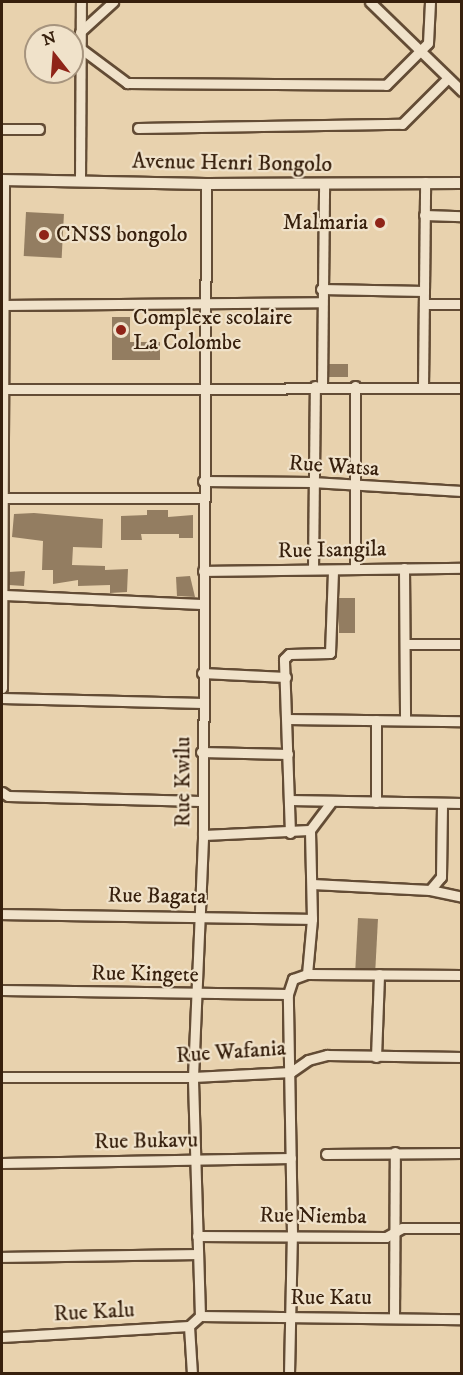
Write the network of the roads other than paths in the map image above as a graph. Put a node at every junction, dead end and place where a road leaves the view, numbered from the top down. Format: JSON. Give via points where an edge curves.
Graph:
{"nodes":[{"id":1,"x":81,"y":2,"type":"edge"},
{"id":2,"x":113,"y":2,"type":"edge"},
{"id":3,"x":369,"y":2,"type":"edge"},
{"id":4,"x":430,"y":2,"type":"edge"},
{"id":5,"x":80,"y":24,"type":"edge"},
{"id":6,"x":84,"y":28,"type":"edge"},
{"id":7,"x":84,"y":51,"type":"edge"},
{"id":8,"x":419,"y":52,"type":"junction"},
{"id":9,"x":448,"y":78,"type":"junction"},
{"id":10,"x":80,"y":84,"type":"edge"},
{"id":11,"x":462,"y":91,"type":"edge"},
{"id":12,"x":138,"y":128,"type":"dead end"},
{"id":13,"x":2,"y":129,"type":"edge"},
{"id":14,"x":39,"y":129,"type":"dead end"},
{"id":15,"x":3,"y":180,"type":"edge"},
{"id":16,"x":80,"y":180,"type":"junction"},
{"id":17,"x":424,"y":182,"type":"junction"},
{"id":18,"x":462,"y":183,"type":"edge"},
{"id":19,"x":206,"y":184,"type":"junction"},
{"id":20,"x":324,"y":185,"type":"junction"},
{"id":21,"x":424,"y":215,"type":"junction"},
{"id":22,"x":462,"y":216,"type":"edge"},
{"id":23,"x":321,"y":289,"type":"junction"},
{"id":24,"x":424,"y":291,"type":"junction"},
{"id":25,"x":322,"y":302,"type":"junction"},
{"id":26,"x":203,"y":303,"type":"junction"},
{"id":27,"x":424,"y":304,"type":"junction"},
{"id":28,"x":462,"y":304,"type":"edge"},
{"id":29,"x":3,"y":305,"type":"edge"},
{"id":30,"x":202,"y":386,"type":"junction"},
{"id":31,"x":319,"y":386,"type":"junction"},
{"id":32,"x":355,"y":386,"type":"junction"},
{"id":33,"x":423,"y":387,"type":"junction"},
{"id":34,"x":462,"y":388,"type":"edge"},
{"id":35,"x":2,"y":389,"type":"edge"},
{"id":36,"x":203,"y":481,"type":"junction"},
{"id":37,"x":312,"y":482,"type":"junction"},
{"id":38,"x":355,"y":487,"type":"junction"},
{"id":39,"x":462,"y":491,"type":"edge"},
{"id":40,"x":4,"y":498,"type":"junction"},
{"id":41,"x":202,"y":498,"type":"junction"},
{"id":42,"x":2,"y":548,"type":"edge"},
{"id":43,"x":404,"y":568,"type":"junction"},
{"id":44,"x":462,"y":568,"type":"edge"},
{"id":45,"x":313,"y":569,"type":"junction"},
{"id":46,"x":355,"y":569,"type":"junction"},
{"id":47,"x":333,"y":570,"type":"junction"},
{"id":48,"x":203,"y":571,"type":"junction"},
{"id":49,"x":4,"y":594,"type":"junction"},
{"id":50,"x":202,"y":604,"type":"junction"},
{"id":51,"x":407,"y":644,"type":"junction"},
{"id":52,"x":462,"y":644,"type":"edge"},
{"id":53,"x":202,"y":673,"type":"junction"},
{"id":54,"x":286,"y":677,"type":"junction"},
{"id":55,"x":2,"y":688,"type":"edge"},
{"id":56,"x":2,"y":698,"type":"edge"},
{"id":57,"x":203,"y":703,"type":"junction"},
{"id":58,"x":287,"y":719,"type":"junction"},
{"id":59,"x":376,"y":720,"type":"junction"},
{"id":60,"x":405,"y":720,"type":"junction"},
{"id":61,"x":462,"y":721,"type":"edge"},
{"id":62,"x":201,"y":752,"type":"junction"},
{"id":63,"x":288,"y":754,"type":"junction"},
{"id":64,"x":2,"y":792,"type":"edge"},
{"id":65,"x":289,"y":800,"type":"junction"},
{"id":66,"x":201,"y":801,"type":"junction"},
{"id":67,"x":331,"y":802,"type":"junction"},
{"id":68,"x":376,"y":802,"type":"junction"},
{"id":69,"x":442,"y":803,"type":"junction"},
{"id":70,"x":462,"y":803,"type":"edge"},
{"id":71,"x":310,"y":830,"type":"junction"},
{"id":72,"x":290,"y":833,"type":"junction"},
{"id":73,"x":203,"y":835,"type":"junction"},
{"id":74,"x":312,"y":884,"type":"junction"},
{"id":75,"x":430,"y":890,"type":"junction"},
{"id":76,"x":462,"y":897,"type":"edge"},
{"id":77,"x":2,"y":914,"type":"edge"},
{"id":78,"x":201,"y":916,"type":"junction"},
{"id":79,"x":312,"y":919,"type":"junction"},
{"id":80,"x":307,"y":974,"type":"junction"},
{"id":81,"x":379,"y":974,"type":"junction"},
{"id":82,"x":462,"y":975,"type":"edge"},
{"id":83,"x":2,"y":990,"type":"edge"},
{"id":84,"x":288,"y":994,"type":"junction"},
{"id":85,"x":198,"y":995,"type":"junction"},
{"id":86,"x":376,"y":1056,"type":"junction"},
{"id":87,"x":462,"y":1057,"type":"edge"},
{"id":88,"x":291,"y":1072,"type":"junction"},
{"id":89,"x":2,"y":1077,"type":"edge"},
{"id":90,"x":193,"y":1077,"type":"junction"},
{"id":91,"x":395,"y":1152,"type":"junction"},
{"id":92,"x":462,"y":1153,"type":"edge"},
{"id":93,"x":327,"y":1154,"type":"dead end"},
{"id":94,"x":291,"y":1158,"type":"junction"},
{"id":95,"x":197,"y":1159,"type":"junction"},
{"id":96,"x":2,"y":1163,"type":"edge"},
{"id":97,"x":462,"y":1228,"type":"edge"},
{"id":98,"x":395,"y":1230,"type":"junction"},
{"id":99,"x":292,"y":1234,"type":"junction"},
{"id":100,"x":198,"y":1236,"type":"junction"},
{"id":101,"x":195,"y":1254,"type":"junction"},
{"id":102,"x":2,"y":1257,"type":"edge"},
{"id":103,"x":200,"y":1316,"type":"junction"},
{"id":104,"x":290,"y":1317,"type":"junction"},
{"id":105,"x":394,"y":1318,"type":"junction"},
{"id":106,"x":462,"y":1319,"type":"edge"},
{"id":107,"x":189,"y":1326,"type":"junction"},
{"id":108,"x":2,"y":1336,"type":"edge"},
{"id":109,"x":192,"y":1374,"type":"edge"},
{"id":110,"x":289,"y":1374,"type":"edge"}],
"edges":[{"from":1,"to":5,"type":"street"},
{"from":2,"to":6,"type":"street"},
{"from":3,"to":8,"type":"street"},
{"from":4,"to":8,"type":"street","via":[[428,43]]},
{"from":7,"to":8,"type":"street","via":[[118,80],[138,83],[386,85]]},
{"from":8,"to":9,"type":"street"},
{"from":9,"to":11,"type":"street"},
{"from":9,"to":12,"type":"street","via":[[402,124]]},
{"from":10,"to":16,"type":"street"},
{"from":13,"to":14,"type":"street"},
{"from":15,"to":16,"type":"street","name":"Avenue Henri Bongolo"},
{"from":15,"to":29,"type":"street"},
{"from":16,"to":19,"type":"street","name":"Avenue Henri Bongolo"},
{"from":17,"to":18,"type":"street","name":"Avenue Henri Bongolo"},
{"from":17,"to":20,"type":"street","name":"Avenue Henri Bongolo"},
{"from":17,"to":21,"type":"street"},
{"from":19,"to":20,"type":"street","name":"Avenue Henri Bongolo"},
{"from":19,"to":26,"type":"street","name":"Rue Kwilu"},
{"from":20,"to":23,"type":"street"},
{"from":21,"to":22,"type":"street"},
{"from":21,"to":24,"type":"street"},
{"from":23,"to":24,"type":"street"},
{"from":23,"to":25,"type":"street"},
{"from":24,"to":27,"type":"street"},
{"from":25,"to":26,"type":"street"},
{"from":25,"to":31,"type":"street"},
{"from":26,"to":29,"type":"street"},
{"from":26,"to":30,"type":"street","name":"Rue Kwilu"},
{"from":27,"to":28,"type":"street"},
{"from":27,"to":33,"type":"street"},
{"from":29,"to":35,"type":"street"},
{"from":30,"to":31,"type":"street"},
{"from":30,"to":35,"type":"street"},
{"from":30,"to":36,"type":"street","name":"Rue Kwilu"},
{"from":31,"to":32,"type":"street"},
{"from":31,"to":37,"type":"street"},
{"from":32,"to":33,"type":"street"},
{"from":32,"to":38,"type":"street"},
{"from":33,"to":34,"type":"street"},
{"from":35,"to":40,"type":"street"},
{"from":36,"to":37,"type":"street","name":"Rue Watsa"},
{"from":36,"to":41,"type":"street","name":"Rue Kwilu"},
{"from":37,"to":38,"type":"street","name":"Rue Watsa"},
{"from":37,"to":45,"type":"street"},
{"from":38,"to":39,"type":"street","name":"Rue Watsa"},
{"from":38,"to":46,"type":"street"},
{"from":40,"to":41,"type":"street"},
{"from":40,"to":42,"type":"street"},
{"from":41,"to":48,"type":"street","name":"Rue Kwilu"},
{"from":42,"to":49,"type":"street"},
{"from":43,"to":44,"type":"street","name":"Rue Isangila"},
{"from":43,"to":46,"type":"street","name":"Rue Isangila"},
{"from":43,"to":51,"type":"street"},
{"from":45,"to":47,"type":"street","name":"Rue Isangila"},
{"from":45,"to":48,"type":"street","name":"Rue Isangila"},
{"from":46,"to":47,"type":"street","name":"Rue Isangila"},
{"from":47,"to":54,"type":"street","via":[[333,648],[326,655],[286,656]]},
{"from":48,"to":50,"type":"street","name":"Rue Kwilu"},
{"from":49,"to":50,"type":"street"},
{"from":49,"to":55,"type":"street"},
{"from":50,"to":53,"type":"street","name":"Rue Kwilu"},
{"from":51,"to":52,"type":"street"},
{"from":51,"to":60,"type":"street"},
{"from":53,"to":54,"type":"street"},
{"from":53,"to":57,"type":"street","name":"Rue Kwilu"},
{"from":54,"to":58,"type":"street"},
{"from":56,"to":57,"type":"street"},
{"from":57,"to":62,"type":"street","name":"Rue Kwilu"},
{"from":58,"to":59,"type":"street"},
{"from":58,"to":63,"type":"street"},
{"from":59,"to":60,"type":"street"},
{"from":59,"to":68,"type":"street"},
{"from":60,"to":61,"type":"street"},
{"from":62,"to":63,"type":"street"},
{"from":62,"to":66,"type":"street","name":"Rue Kwilu"},
{"from":63,"to":65,"type":"street"},
{"from":64,"to":66,"type":"street","via":[[8,796]]},
{"from":65,"to":67,"type":"street"},
{"from":65,"to":72,"type":"street"},
{"from":66,"to":73,"type":"street","name":"Rue Kwilu"},
{"from":67,"to":68,"type":"street"},
{"from":67,"to":71,"type":"street"},
{"from":68,"to":69,"type":"street"},
{"from":69,"to":70,"type":"street"},
{"from":69,"to":75,"type":"street","via":[[441,877]]},
{"from":71,"to":72,"type":"street"},
{"from":71,"to":74,"type":"street"},
{"from":72,"to":73,"type":"street"},
{"from":73,"to":78,"type":"street","name":"Rue Kwilu"},
{"from":74,"to":75,"type":"street"},
{"from":74,"to":79,"type":"street"},
{"from":75,"to":76,"type":"street"},
{"from":77,"to":78,"type":"street","name":"Rue Bagata"},
{"from":78,"to":79,"type":"street","name":"Rue Bagata"},
{"from":78,"to":85,"type":"street","name":"Rue Kwilu"},
{"from":79,"to":80,"type":"street"},
{"from":80,"to":81,"type":"street"},
{"from":80,"to":84,"type":"street","via":[[293,979]]},
{"from":81,"to":82,"type":"street"},
{"from":81,"to":86,"type":"street"},
{"from":83,"to":85,"type":"street","name":"Rue Kingete"},
{"from":84,"to":85,"type":"street","name":"Rue Kingete"},
{"from":84,"to":88,"type":"street"},
{"from":85,"to":90,"type":"street","name":"Rue Kwilu"},
{"from":86,"to":87,"type":"street","name":"Rue Wafania"},
{"from":86,"to":88,"type":"street","name":"Rue Wafania","via":[[327,1055],[308,1060]]},
{"from":88,"to":90,"type":"street","name":"Rue Wafania"},
{"from":88,"to":94,"type":"street"},
{"from":89,"to":90,"type":"street","name":"Rue Wafania"},
{"from":90,"to":95,"type":"street","name":"Rue Kwilu"},
{"from":91,"to":92,"type":"street"},
{"from":91,"to":93,"type":"street"},
{"from":91,"to":98,"type":"street"},
{"from":94,"to":95,"type":"street","name":"Rue Bukavu"},
{"from":94,"to":99,"type":"street"},
{"from":95,"to":96,"type":"street","name":"Rue Bukavu"},
{"from":95,"to":100,"type":"street","name":"Rue Kwilu"},
{"from":97,"to":98,"type":"street","name":"Rue Niemba"},
{"from":98,"to":99,"type":"street","name":"Rue Niemba","via":[[386,1237]]},
{"from":98,"to":105,"type":"street"},
{"from":99,"to":100,"type":"street","name":"Rue Niemba"},
{"from":99,"to":104,"type":"street"},
{"from":100,"to":101,"type":"street","name":"Rue Kwilu"},
{"from":101,"to":102,"type":"street"},
{"from":101,"to":103,"type":"street","name":"Rue Kwilu"},
{"from":103,"to":104,"type":"street","name":"Rue Katu"},
{"from":103,"to":107,"type":"street"},
{"from":104,"to":105,"type":"street","name":"Rue Katu"},
{"from":104,"to":110,"type":"street"},
{"from":105,"to":106,"type":"street","name":"Rue Katu"},
{"from":107,"to":108,"type":"street","name":"Rue Kalu"},
{"from":107,"to":109,"type":"street"}]}
